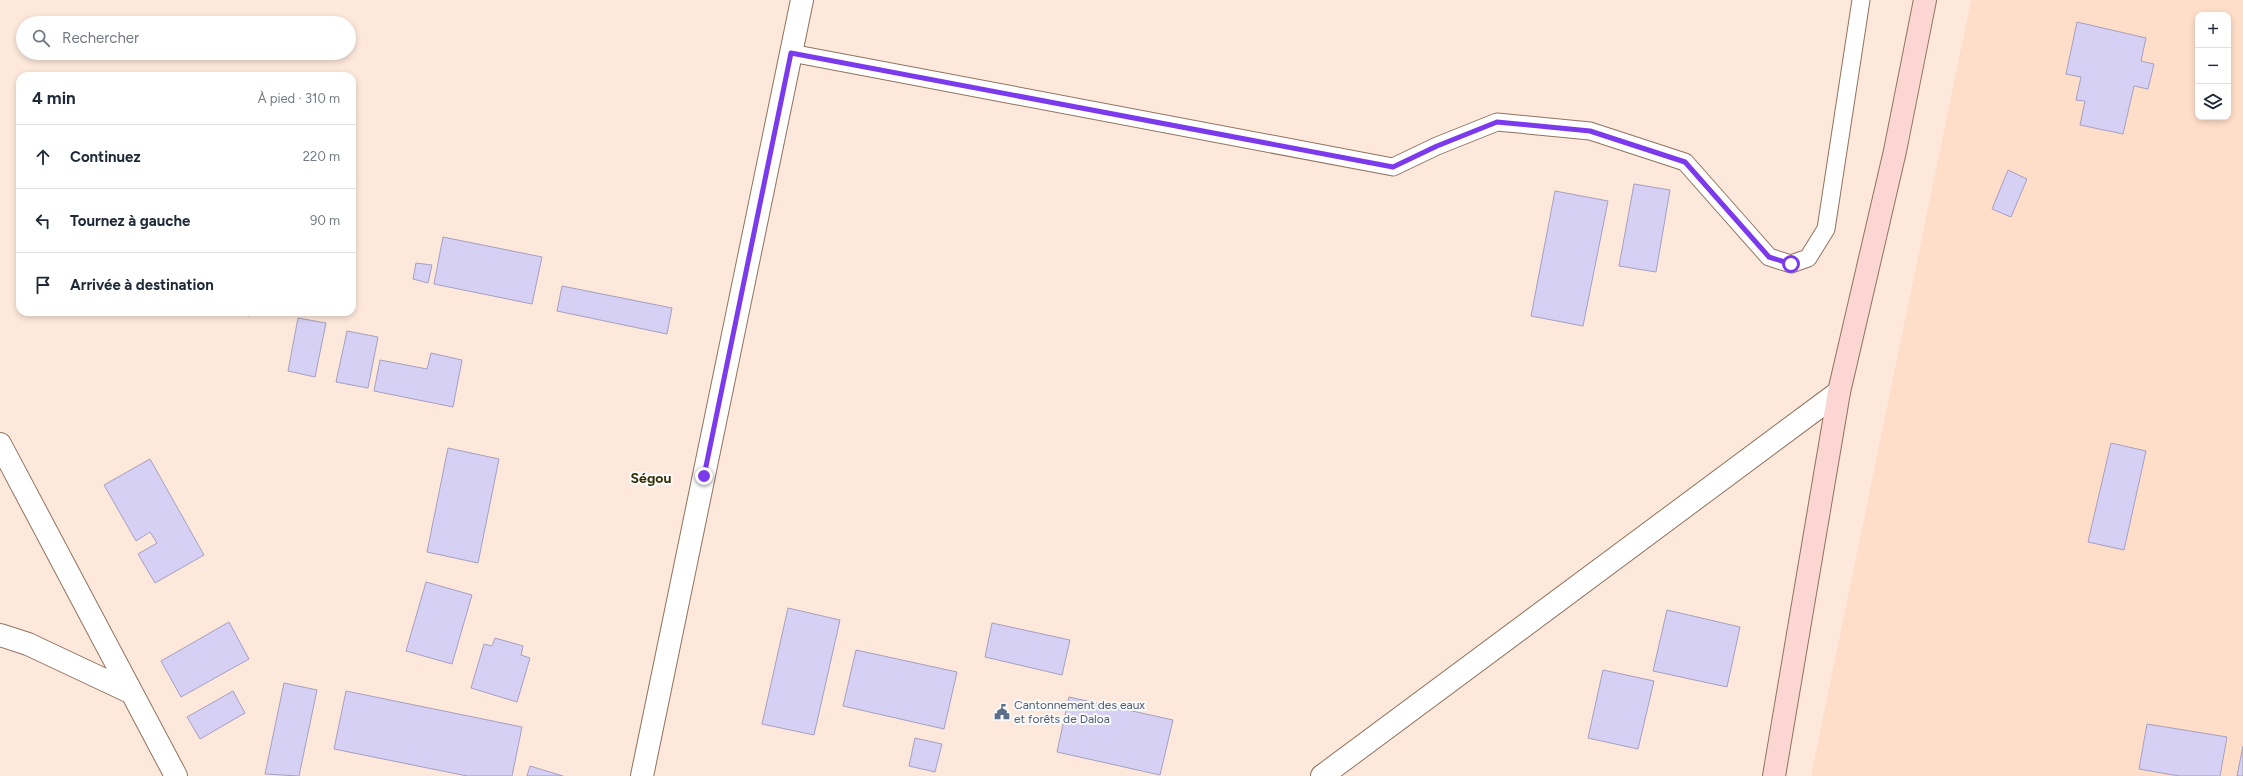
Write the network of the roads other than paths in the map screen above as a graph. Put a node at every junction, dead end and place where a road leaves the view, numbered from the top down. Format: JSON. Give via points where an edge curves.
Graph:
{"nodes":[{"id":1,"x":802,"y":0,"type":"edge"},
{"id":2,"x":1861,"y":0,"type":"edge"},
{"id":3,"x":1926,"y":0,"type":"edge"},
{"id":4,"x":791,"y":53,"type":"junction"},
{"id":5,"x":1839,"y":392,"type":"junction"},
{"id":6,"x":0,"y":444,"type":"edge"},
{"id":7,"x":0,"y":635,"type":"edge"},
{"id":8,"x":130,"y":692,"type":"junction"},
{"id":9,"x":648,"y":775,"type":"edge"},
{"id":10,"x":176,"y":776,"type":"edge"},
{"id":11,"x":1322,"y":776,"type":"edge"},
{"id":12,"x":1774,"y":776,"type":"edge"}],
"edges":[{"from":1,"to":4,"type":"street"},
{"from":2,"to":4,"type":"lane","via":[[1826,229],[1808,258],[1791,264],[1769,257],[1685,162],[1590,131],[1497,122],[1393,167]]},
{"from":3,"to":5,"type":"street"},
{"from":4,"to":9,"type":"street"},
{"from":5,"to":11,"type":"street"},
{"from":5,"to":12,"type":"street"},
{"from":6,"to":8,"type":"street"},
{"from":7,"to":8,"type":"street","via":[[28,644]]},
{"from":8,"to":10,"type":"street"}]}
